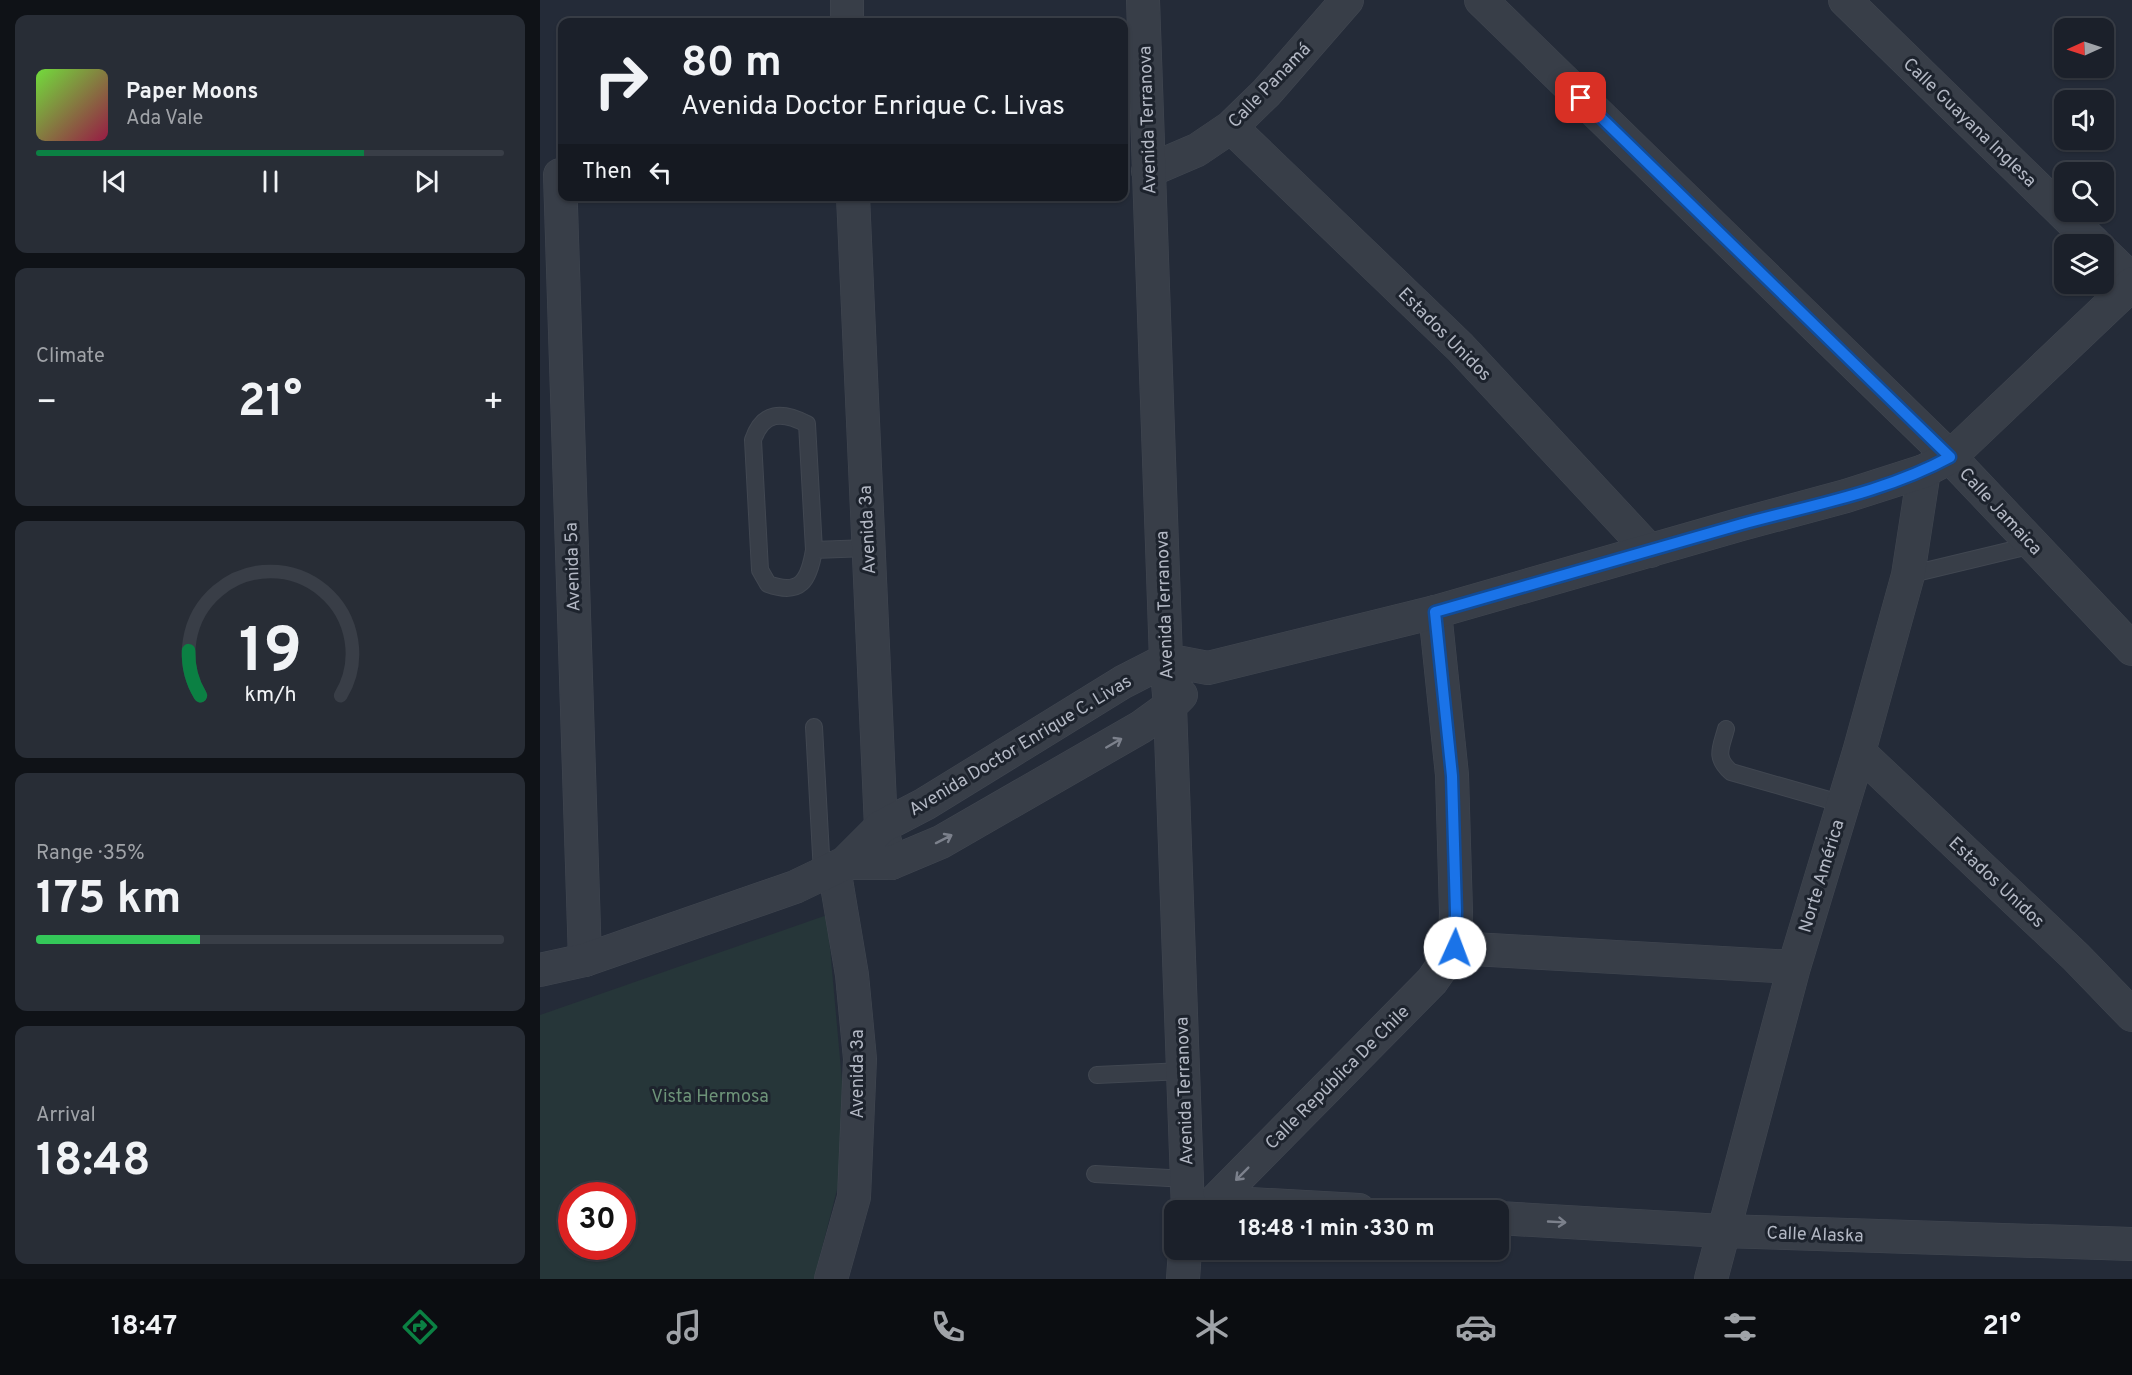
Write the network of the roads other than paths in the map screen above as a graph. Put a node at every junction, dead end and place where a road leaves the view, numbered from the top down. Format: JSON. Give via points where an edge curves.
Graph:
{"nodes":[{"id":1,"x":847,"y":0,"type":"edge"},
{"id":2,"x":1143,"y":0,"type":"edge"},
{"id":3,"x":1347,"y":0,"type":"edge"},
{"id":4,"x":1480,"y":0,"type":"edge"},
{"id":5,"x":1845,"y":0,"type":"edge"},
{"id":6,"x":847,"y":18,"type":"edge"},
{"id":7,"x":1231,"y":127,"type":"junction"},
{"id":8,"x":1148,"y":171,"type":"junction"},
{"id":9,"x":554,"y":175,"type":"edge"},
{"id":10,"x":853,"y":201,"type":"edge"},
{"id":11,"x":2085,"y":234,"type":"edge"},
{"id":12,"x":2114,"y":263,"type":"edge"},
{"id":13,"x":2132,"y":282,"type":"edge"},
{"id":14,"x":1937,"y":464,"type":"junction"},
{"id":15,"x":2034,"y":545,"type":"junction"},
{"id":16,"x":868,"y":548,"type":"junction"},
{"id":17,"x":814,"y":550,"type":"junction"},
{"id":18,"x":1650,"y":551,"type":"junction"},
{"id":19,"x":1908,"y":575,"type":"junction"},
{"id":20,"x":1435,"y":612,"type":"junction"},
{"id":21,"x":2132,"y":649,"type":"edge"},
{"id":22,"x":1166,"y":660,"type":"junction"},
{"id":23,"x":1208,"y":668,"type":"junction"},
{"id":24,"x":1170,"y":706,"type":"junction"},
{"id":25,"x":814,"y":727,"type":"dead end"},
{"id":26,"x":1726,"y":729,"type":"dead end"},
{"id":27,"x":1858,"y":752,"type":"junction"},
{"id":28,"x":1843,"y":804,"type":"junction"},
{"id":29,"x":881,"y":827,"type":"junction"},
{"id":30,"x":891,"y":863,"type":"junction"},
{"id":31,"x":834,"y":868,"type":"junction"},
{"id":32,"x":1455,"y":948,"type":"junction"},
{"id":33,"x":585,"y":960,"type":"junction"},
{"id":34,"x":1794,"y":967,"type":"junction"},
{"id":35,"x":540,"y":970,"type":"edge"},
{"id":36,"x":2132,"y":1015,"type":"edge"},
{"id":37,"x":1183,"y":1071,"type":"junction"},
{"id":38,"x":1097,"y":1075,"type":"dead end"},
{"id":39,"x":1095,"y":1174,"type":"dead end"},
{"id":40,"x":1194,"y":1200,"type":"edge"},
{"id":41,"x":1198,"y":1200,"type":"edge"},
{"id":42,"x":1199,"y":1200,"type":"edge"},
{"id":43,"x":1509,"y":1219,"type":"edge"},
{"id":44,"x":1722,"y":1231,"type":"junction"},
{"id":45,"x":2132,"y":1244,"type":"edge"},
{"id":46,"x":1184,"y":1260,"type":"edge"},
{"id":47,"x":831,"y":1279,"type":"edge"},
{"id":48,"x":1183,"y":1279,"type":"edge"},
{"id":49,"x":1711,"y":1279,"type":"edge"}],
"edges":[{"from":1,"to":6,"type":"street"},
{"from":2,"to":8,"type":"street","name":"Avenida Terranova"},
{"from":3,"to":7,"type":"street","name":"Calle Panamá"},
{"from":4,"to":14,"type":"street","name":"Calle Jamaica"},
{"from":5,"to":11,"type":"street","name":"Calle Guayana Inglesa"},
{"from":7,"to":8,"type":"street","name":"Calle Panamá","via":[[1197,150]]},
{"from":7,"to":18,"type":"street","name":"Estados Unidos","via":[[1460,347]]},
{"from":8,"to":22,"type":"street","name":"Avenida Terranova"},
{"from":9,"to":33,"type":"street","name":"Avenida 5a"},
{"from":10,"to":16,"type":"street","name":"Avenida 3a"},
{"from":12,"to":13,"type":"street"},
{"from":13,"to":14,"type":"street"},
{"from":14,"to":15,"type":"street","name":"Calle Jamaica"},
{"from":14,"to":18,"type":"street","via":[[1846,496]]},
{"from":14,"to":19,"type":"street","name":"Norte América"},
{"from":15,"to":19,"type":"lane"},
{"from":15,"to":21,"type":"street","name":"Calle Jamaica"},
{"from":16,"to":17,"type":"lane"},
{"from":16,"to":29,"type":"street","name":"Avenida 3a"},
{"from":17,"to":17,"type":"lane","via":[[811,570],[801,585],[784,590],[768,584],[760,570],[753,440],[768,417],[791,416],[807,424]]},
{"from":18,"to":20,"type":"street"},
{"from":19,"to":27,"type":"street","name":"Norte América"},
{"from":20,"to":23,"type":"street"},
{"from":20,"to":32,"type":"street","via":[[1452,776]]},
{"from":22,"to":23,"type":"street"},
{"from":22,"to":24,"type":"street","name":"Avenida Terranova"},
{"from":22,"to":29,"type":"street","name":"Avenida Doctor Enrique C. Livas"},
{"from":23,"to":24,"type":"street","name":"Avenida Doctor Enrique C. Livas"},
{"from":30,"to":24,"type":"street","name":"Avenida Doctor Enrique C. Livas","one_way":true,"via":[[941,842],[1141,727]]},
{"from":24,"to":37,"type":"street","name":"Avenida Terranova"},
{"from":25,"to":31,"type":"lane"},
{"from":26,"to":28,"type":"lane","via":[[1719,755],[1731,772]]},
{"from":27,"to":28,"type":"street","name":"Norte América"},
{"from":27,"to":36,"type":"street","name":"Estados Unidos","via":[[2076,957]]},
{"from":28,"to":34,"type":"street","name":"Norte América"},
{"from":29,"to":30,"type":"street","name":"Avenida 3a"},
{"from":29,"to":31,"type":"street","name":"Avenida Doctor Enrique C. Livas"},
{"from":30,"to":31,"type":"street","name":"Avenida Doctor Enrique C. Livas"},
{"from":31,"to":33,"type":"street","name":"Avenida Doctor Enrique C. Livas","via":[[795,887]]},
{"from":31,"to":47,"type":"street","name":"Avenida 3a","via":[[852,975],[860,1059],[854,1197]]},
{"from":32,"to":34,"type":"street"},
{"from":32,"to":42,"type":"street","name":"Calle República De Chile","one_way":true,"via":[[1432,981]]},
{"from":33,"to":35,"type":"street","name":"Avenida Doctor Enrique C. Livas"},
{"from":34,"to":44,"type":"street","name":"Norte América"},
{"from":37,"to":38,"type":"lane"},
{"from":37,"to":41,"type":"street","name":"Avenida Terranova"},
{"from":39,"to":40,"type":"lane"},
{"from":43,"to":44,"type":"street","name":"Calle Alaska","one_way":true},
{"from":44,"to":45,"type":"street","name":"Calle Alaska"},
{"from":44,"to":49,"type":"street","name":"Norte América"},
{"from":46,"to":48,"type":"street"}]}
